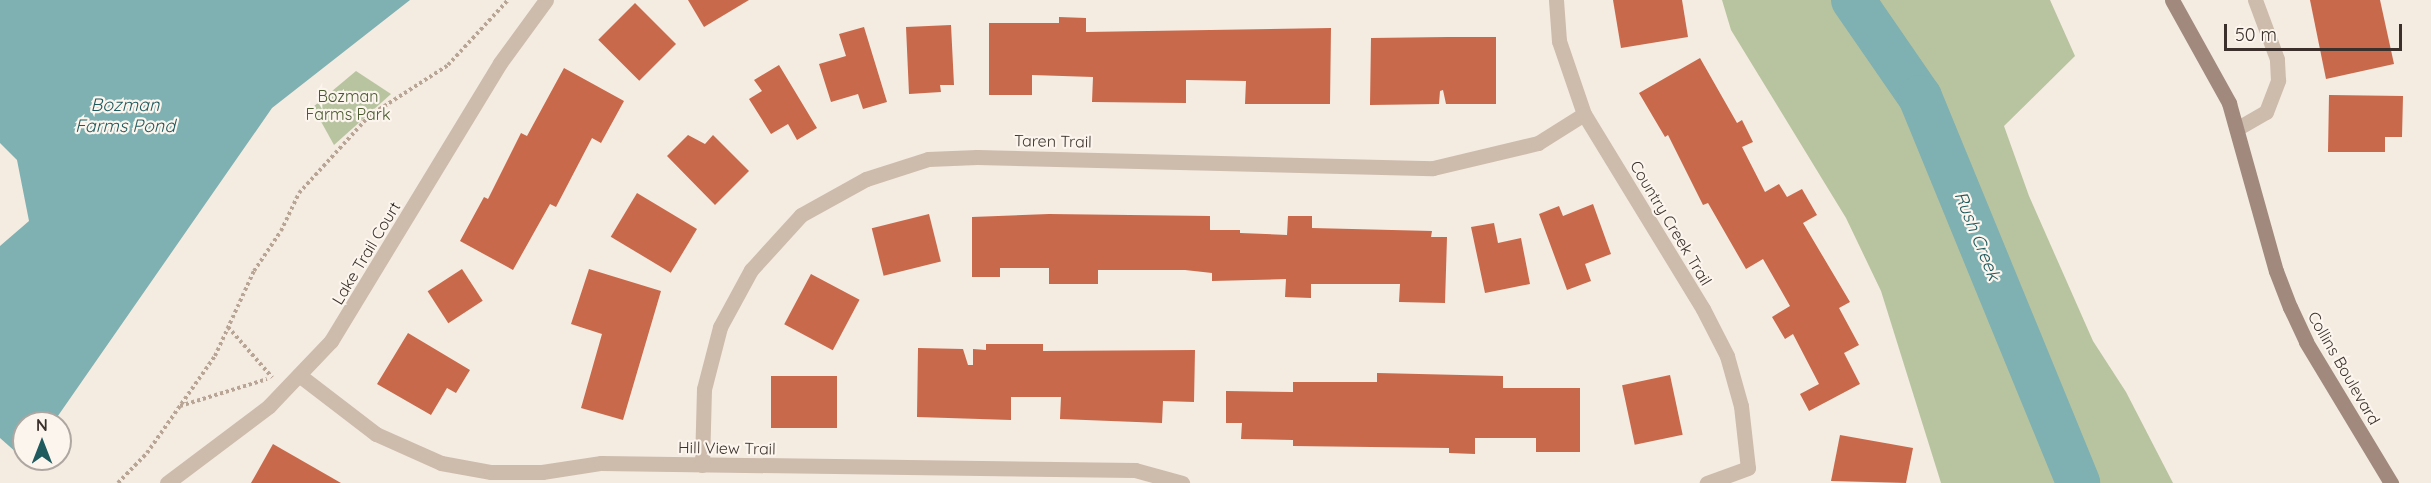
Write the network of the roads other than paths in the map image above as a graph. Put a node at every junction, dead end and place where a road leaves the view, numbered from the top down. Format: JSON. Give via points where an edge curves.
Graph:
{"nodes":[{"id":1,"x":546,"y":0,"type":"edge"},
{"id":2,"x":1556,"y":0,"type":"edge"},
{"id":3,"x":2172,"y":0,"type":"edge"},
{"id":4,"x":2255,"y":0,"type":"edge"},
{"id":5,"x":1584,"y":114,"type":"junction"},
{"id":6,"x":2238,"y":128,"type":"junction"},
{"id":7,"x":299,"y":375,"type":"junction"},
{"id":8,"x":702,"y":465,"type":"junction"},
{"id":9,"x":167,"y":483,"type":"edge"},
{"id":10,"x":1182,"y":483,"type":"edge"},
{"id":11,"x":1707,"y":483,"type":"edge"},
{"id":12,"x":2391,"y":483,"type":"edge"}],
"edges":[{"from":1,"to":7,"type":"street","name":"Lake Trail Court","via":[[500,63],[362,297],[331,341]]},
{"from":2,"to":5,"type":"street","name":"Country Creek Trail","via":[[1559,41]]},
{"from":3,"to":6,"type":"street","name":"Collins Boulevard","via":[[2217,78]]},
{"from":4,"to":6,"type":"street","via":[[2277,59],[2278,80],[2266,112]]},
{"from":5,"to":8,"type":"street","name":"Taren Trail","via":[[1538,143],[1433,168],[977,157],[928,159],[866,179],[801,215],[751,270],[720,327],[704,389]]},
{"from":5,"to":11,"type":"street","name":"Country Creek Trail","via":[[1727,356],[1741,406],[1748,468]]},
{"from":6,"to":12,"type":"street","name":"Collins Boulevard","via":[[2263,227],[2290,307],[2306,342]]},
{"from":7,"to":8,"type":"street","name":"Hill View Trail","via":[[376,434],[441,463],[491,472],[542,472],[601,463]]},
{"from":7,"to":9,"type":"street","name":"Lake Trail Court","via":[[268,406]]},
{"from":8,"to":10,"type":"street","name":"Hill View Trail","via":[[1135,470]]}]}
